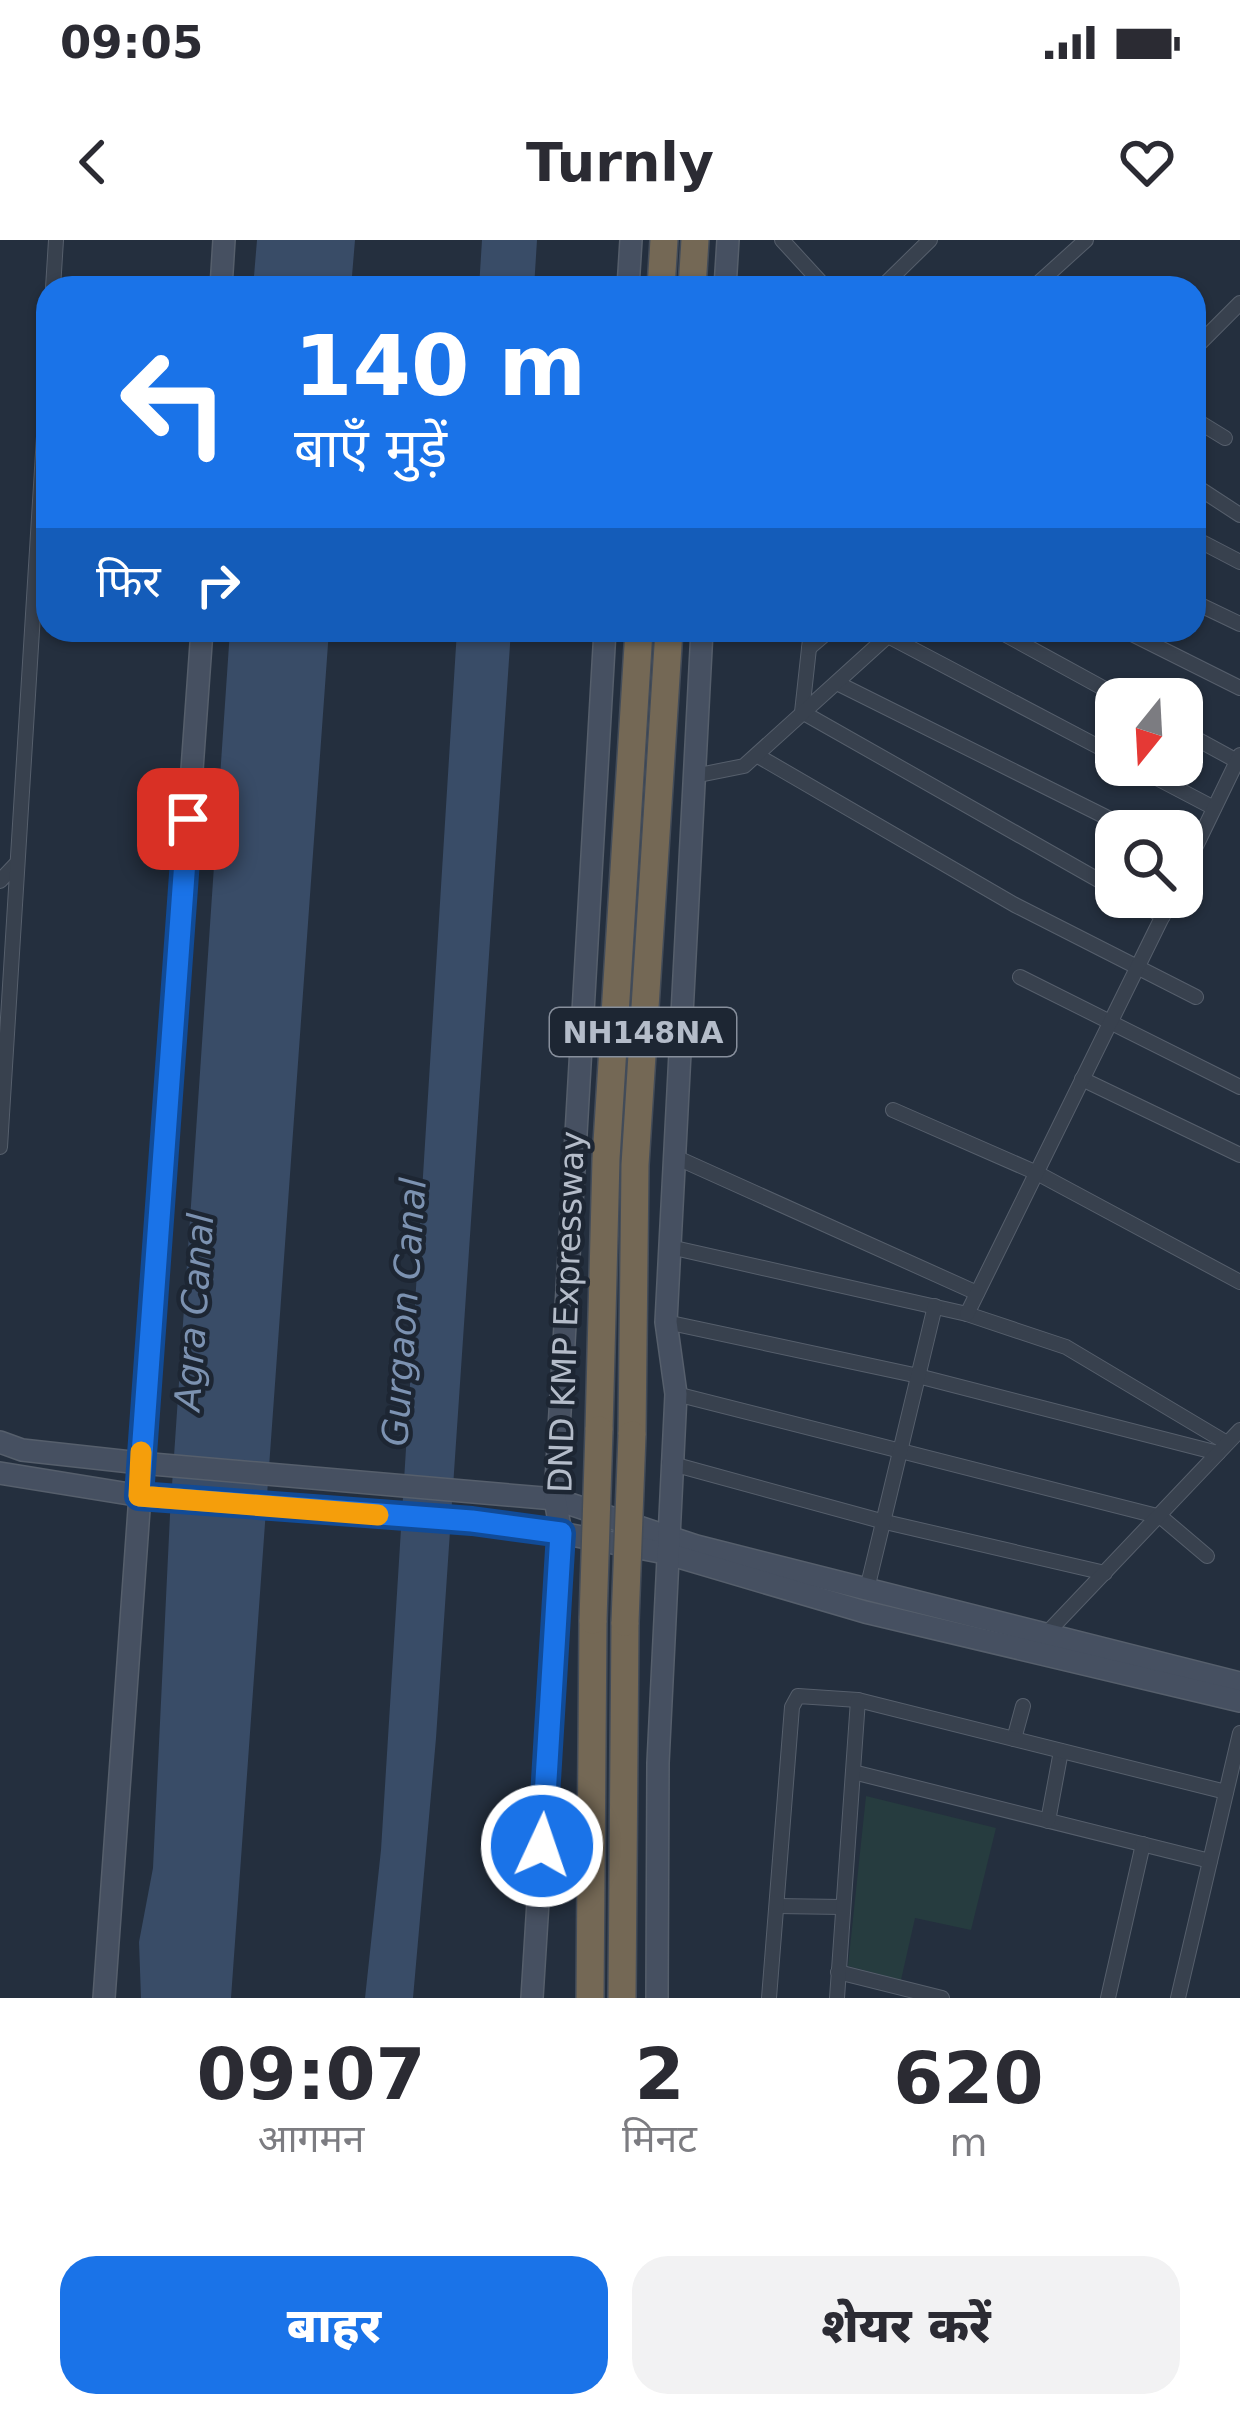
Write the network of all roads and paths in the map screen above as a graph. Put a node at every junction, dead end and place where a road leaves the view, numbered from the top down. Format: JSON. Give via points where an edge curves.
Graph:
{"nodes":[{"id":1,"x":56,"y":240,"type":"edge"},
{"id":2,"x":224,"y":240,"type":"edge"},
{"id":3,"x":631,"y":240,"type":"edge"},
{"id":4,"x":664,"y":240,"type":"edge"},
{"id":5,"x":695,"y":240,"type":"edge"},
{"id":6,"x":728,"y":240,"type":"edge"},
{"id":7,"x":930,"y":240,"type":"edge"},
{"id":8,"x":1086,"y":240,"type":"edge"},
{"id":9,"x":790,"y":242,"type":"edge"},
{"id":10,"x":54,"y":276,"type":"edge"},
{"id":11,"x":222,"y":276,"type":"edge"},
{"id":12,"x":629,"y":276,"type":"edge"},
{"id":13,"x":662,"y":276,"type":"edge"},
{"id":14,"x":693,"y":276,"type":"edge"},
{"id":15,"x":726,"y":276,"type":"edge"},
{"id":16,"x":817,"y":276,"type":"edge"},
{"id":17,"x":893,"y":276,"type":"edge"},
{"id":18,"x":1046,"y":276,"type":"edge"},
{"id":19,"x":1240,"y":302,"type":"edge"},
{"id":20,"x":1206,"y":337,"type":"edge"},
{"id":21,"x":1206,"y":426,"type":"edge"},
{"id":22,"x":1226,"y":438,"type":"dead end"},
{"id":23,"x":1206,"y":493,"type":"edge"},
{"id":24,"x":1240,"y":515,"type":"edge"},
{"id":25,"x":1206,"y":544,"type":"edge"},
{"id":26,"x":36,"y":562,"type":"edge"},
{"id":27,"x":1240,"y":562,"type":"edge"},
{"id":28,"x":1206,"y":608,"type":"edge"},
{"id":29,"x":1240,"y":624,"type":"edge"},
{"id":30,"x":201,"y":642,"type":"edge"},
{"id":31,"x":604,"y":642,"type":"edge"},
{"id":32,"x":638,"y":642,"type":"edge"},
{"id":33,"x":668,"y":642,"type":"edge"},
{"id":34,"x":702,"y":642,"type":"edge"},
{"id":35,"x":810,"y":642,"type":"edge"},
{"id":36,"x":816,"y":642,"type":"edge"},
{"id":37,"x":881,"y":642,"type":"edge"},
{"id":38,"x":907,"y":642,"type":"edge"},
{"id":39,"x":1019,"y":642,"type":"edge"},
{"id":40,"x":1148,"y":642,"type":"edge"},
{"id":41,"x":809,"y":648,"type":"junction"},
{"id":42,"x":837,"y":683,"type":"junction"},
{"id":43,"x":1095,"y":683,"type":"edge"},
{"id":44,"x":1240,"y":688,"type":"edge"},
{"id":45,"x":802,"y":712,"type":"junction"},
{"id":46,"x":1203,"y":741,"type":"edge"},
{"id":47,"x":1095,"y":745,"type":"edge"},
{"id":48,"x":758,"y":756,"type":"junction"},
{"id":49,"x":1239,"y":758,"type":"edge"},
{"id":50,"x":694,"y":776,"type":"junction"},
{"id":51,"x":1172,"y":786,"type":"edge"},
{"id":52,"x":1214,"y":808,"type":"junction"},
{"id":53,"x":1095,"y":812,"type":"edge"},
{"id":54,"x":1203,"y":827,"type":"edge"},
{"id":55,"x":17,"y":863,"type":"junction"},
{"id":56,"x":1095,"y":878,"type":"edge"},
{"id":57,"x":0,"y":881,"type":"edge"},
{"id":58,"x":1162,"y":918,"type":"edge"},
{"id":59,"x":1138,"y":967,"type":"junction"},
{"id":60,"x":1020,"y":977,"type":"dead end"},
{"id":61,"x":1196,"y":997,"type":"dead end"},
{"id":62,"x":1109,"y":1022,"type":"junction"},
{"id":63,"x":1082,"y":1079,"type":"junction"},
{"id":64,"x":1240,"y":1088,"type":"edge"},
{"id":65,"x":2,"y":1100,"type":"edge"},
{"id":66,"x":893,"y":1110,"type":"dead end"},
{"id":67,"x":0,"y":1147,"type":"edge"},
{"id":68,"x":1240,"y":1155,"type":"edge"},
{"id":69,"x":673,"y":1156,"type":"junction"},
{"id":70,"x":1036,"y":1173,"type":"junction"},
{"id":71,"x":670,"y":1247,"type":"junction"},
{"id":72,"x":1240,"y":1282,"type":"edge"},
{"id":73,"x":977,"y":1292,"type":"junction"},
{"id":74,"x":935,"y":1306,"type":"junction"},
{"id":75,"x":967,"y":1314,"type":"junction"},
{"id":76,"x":666,"y":1322,"type":"junction"},
{"id":77,"x":914,"y":1375,"type":"junction"},
{"id":78,"x":676,"y":1394,"type":"junction"},
{"id":79,"x":1240,"y":1430,"type":"edge"},
{"id":80,"x":0,"y":1442,"type":"edge"},
{"id":81,"x":1222,"y":1448,"type":"junction"},
{"id":82,"x":900,"y":1450,"type":"junction"},
{"id":83,"x":140,"y":1463,"type":"junction"},
{"id":84,"x":669,"y":1463,"type":"junction"},
{"id":85,"x":0,"y":1473,"type":"edge"},
{"id":86,"x":150,"y":1497,"type":"junction"},
{"id":87,"x":555,"y":1499,"type":"junction"},
{"id":88,"x":1161,"y":1517,"type":"junction"},
{"id":89,"x":880,"y":1521,"type":"junction"},
{"id":90,"x":561,"y":1533,"type":"junction"},
{"id":91,"x":665,"y":1545,"type":"junction"},
{"id":92,"x":1208,"y":1556,"type":"dead end"},
{"id":93,"x":1105,"y":1573,"type":"junction"},
{"id":94,"x":867,"y":1589,"type":"junction"},
{"id":95,"x":1046,"y":1634,"type":"junction"},
{"id":96,"x":1240,"y":1683,"type":"edge"},
{"id":97,"x":858,"y":1700,"type":"junction"},
{"id":98,"x":1240,"y":1701,"type":"edge"},
{"id":99,"x":1023,"y":1706,"type":"dead end"},
{"id":100,"x":1240,"y":1733,"type":"edge"},
{"id":101,"x":1014,"y":1739,"type":"junction"},
{"id":102,"x":1061,"y":1751,"type":"junction"},
{"id":103,"x":853,"y":1772,"type":"junction"},
{"id":104,"x":1226,"y":1792,"type":"junction"},
{"id":105,"x":1048,"y":1820,"type":"junction"},
{"id":106,"x":1143,"y":1844,"type":"junction"},
{"id":107,"x":1210,"y":1861,"type":"junction"},
{"id":108,"x":777,"y":1906,"type":"junction"},
{"id":109,"x":842,"y":1907,"type":"junction"},
{"id":110,"x":838,"y":1972,"type":"junction"},
{"id":111,"x":104,"y":1998,"type":"edge"},
{"id":112,"x":532,"y":1998,"type":"edge"},
{"id":113,"x":590,"y":1998,"type":"edge"},
{"id":114,"x":622,"y":1998,"type":"edge"},
{"id":115,"x":657,"y":1998,"type":"edge"},
{"id":116,"x":770,"y":1998,"type":"edge"},
{"id":117,"x":837,"y":1998,"type":"edge"},
{"id":118,"x":942,"y":1998,"type":"edge"},
{"id":119,"x":1108,"y":1998,"type":"edge"},
{"id":120,"x":1178,"y":1998,"type":"edge"}],
"edges":[{"from":1,"to":10,"type":"street"},
{"from":2,"to":11,"type":"street"},
{"from":3,"to":12,"type":"street"},
{"from":4,"to":13,"type":"highway"},
{"from":5,"to":14,"type":"highway"},
{"from":6,"to":15,"type":"street"},
{"from":7,"to":17,"type":"street"},
{"from":8,"to":18,"type":"street"},
{"from":9,"to":16,"type":"street"},
{"from":19,"to":20,"type":"street"},
{"from":21,"to":22,"type":"street"},
{"from":23,"to":24,"type":"street"},
{"from":25,"to":27,"type":"street"},
{"from":26,"to":55,"type":"street"},
{"from":28,"to":29,"type":"street"},
{"from":30,"to":83,"type":"street"},
{"from":31,"to":87,"type":"street"},
{"from":32,"to":113,"type":"highway","name":"DND KMP Expressway","number":"NH148NA","bridge":true,"via":[[606,1159]]},
{"from":33,"to":114,"type":"highway","name":"DND KMP Expressway","number":"NH148NA","bridge":true,"via":[[635,1165]]},
{"from":34,"to":50,"type":"street"},
{"from":35,"to":41,"type":"street"},
{"from":36,"to":41,"type":"street"},
{"from":37,"to":42,"type":"street"},
{"from":38,"to":47,"type":"street"},
{"from":39,"to":43,"type":"street"},
{"from":40,"to":44,"type":"street"},
{"from":41,"to":45,"type":"street"},
{"from":42,"to":45,"type":"street"},
{"from":42,"to":53,"type":"street"},
{"from":45,"to":48,"type":"street"},
{"from":45,"to":56,"type":"street"},
{"from":46,"to":49,"type":"street"},
{"from":48,"to":50,"type":"street","via":[[730,772]]},
{"from":48,"to":59,"type":"street"},
{"from":49,"to":52,"type":"street"},
{"from":50,"to":69,"type":"street"},
{"from":51,"to":52,"type":"street"},
{"from":52,"to":54,"type":"street"},
{"from":55,"to":57,"type":"street"},
{"from":55,"to":65,"type":"street"},
{"from":58,"to":59,"type":"street"},
{"from":59,"to":61,"type":"street"},
{"from":59,"to":62,"type":"street"},
{"from":60,"to":62,"type":"street"},
{"from":62,"to":63,"type":"street"},
{"from":62,"to":64,"type":"street"},
{"from":63,"to":68,"type":"street"},
{"from":63,"to":70,"type":"street"},
{"from":65,"to":67,"type":"street"},
{"from":66,"to":70,"type":"street"},
{"from":69,"to":71,"type":"street"},
{"from":69,"to":73,"type":"street"},
{"from":70,"to":72,"type":"street"},
{"from":70,"to":73,"type":"street"},
{"from":71,"to":74,"type":"street"},
{"from":71,"to":76,"type":"street"},
{"from":73,"to":75,"type":"street"},
{"from":74,"to":75,"type":"street"},
{"from":74,"to":77,"type":"street"},
{"from":75,"to":81,"type":"street","via":[[1079,1352]]},
{"from":76,"to":77,"type":"street"},
{"from":76,"to":78,"type":"street"},
{"from":77,"to":81,"type":"street"},
{"from":77,"to":82,"type":"street"},
{"from":78,"to":82,"type":"street"},
{"from":78,"to":84,"type":"street"},
{"from":79,"to":81,"type":"street"},
{"from":80,"to":83,"type":"street"},
{"from":81,"to":88,"type":"street"},
{"from":82,"to":88,"type":"street"},
{"from":82,"to":89,"type":"street"},
{"from":83,"to":86,"type":"street"},
{"from":83,"to":87,"type":"street"},
{"from":84,"to":89,"type":"street"},
{"from":84,"to":91,"type":"street"},
{"from":85,"to":86,"type":"street"},
{"from":86,"to":90,"type":"street"},
{"from":86,"to":111,"type":"street"},
{"from":87,"to":90,"type":"street"},
{"from":87,"to":91,"type":"street"},
{"from":88,"to":92,"type":"street"},
{"from":88,"to":93,"type":"street"},
{"from":89,"to":93,"type":"street"},
{"from":89,"to":94,"type":"street"},
{"from":90,"to":91,"type":"street"},
{"from":90,"to":112,"type":"street"},
{"from":91,"to":94,"type":"street"},
{"from":91,"to":98,"type":"street","via":[[865,1612]]},
{"from":91,"to":115,"type":"street"},
{"from":93,"to":95,"type":"street"},
{"from":94,"to":95,"type":"street"},
{"from":95,"to":96,"type":"street"},
{"from":97,"to":101,"type":"street"},
{"from":97,"to":103,"type":"street"},
{"from":97,"to":108,"type":"street","via":[[798,1696],[792,1708]]},
{"from":99,"to":101,"type":"street"},
{"from":100,"to":104,"type":"street"},
{"from":101,"to":102,"type":"street"},
{"from":102,"to":104,"type":"street"},
{"from":102,"to":105,"type":"street"},
{"from":103,"to":105,"type":"street"},
{"from":103,"to":109,"type":"street"},
{"from":104,"to":107,"type":"street"},
{"from":105,"to":106,"type":"street"},
{"from":106,"to":107,"type":"street"},
{"from":106,"to":119,"type":"street"},
{"from":107,"to":120,"type":"street"},
{"from":108,"to":109,"type":"street"},
{"from":108,"to":116,"type":"street"},
{"from":109,"to":110,"type":"street"},
{"from":110,"to":117,"type":"street"},
{"from":110,"to":118,"type":"street"}]}
